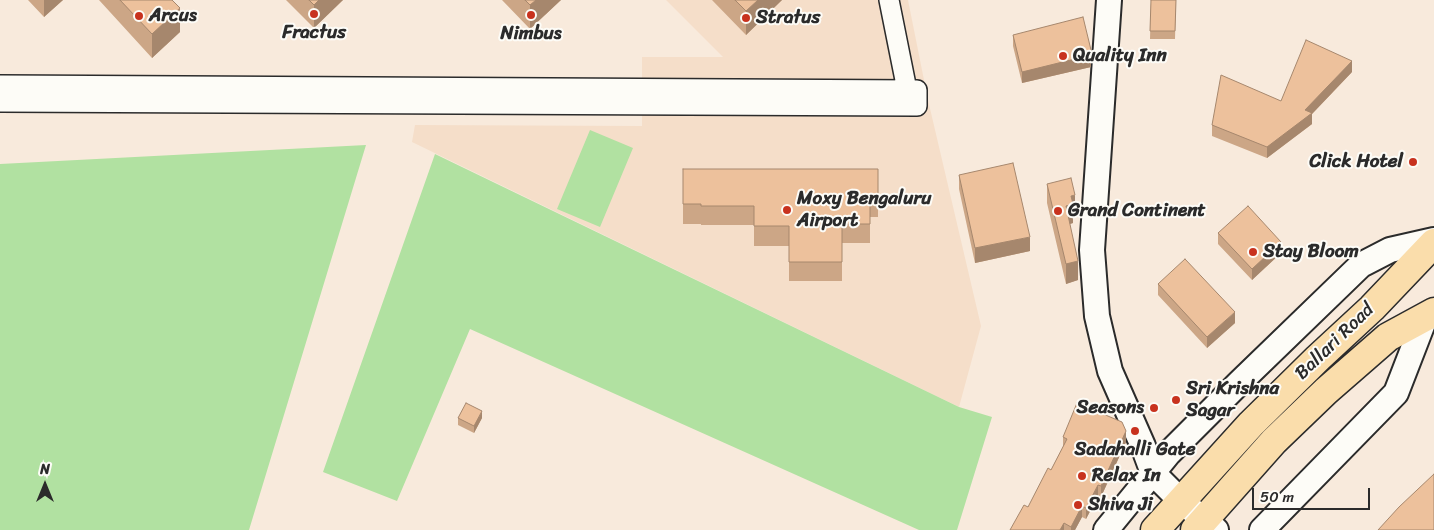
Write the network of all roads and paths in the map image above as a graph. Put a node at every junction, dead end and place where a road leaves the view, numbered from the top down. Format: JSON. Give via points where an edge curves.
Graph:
{"nodes":[{"id":1,"x":889,"y":0,"type":"edge"},
{"id":2,"x":1109,"y":0,"type":"edge"},
{"id":3,"x":1123,"y":0,"type":"edge"},
{"id":4,"x":1115,"y":26,"type":"junction"},
{"id":5,"x":0,"y":86,"type":"edge"},
{"id":6,"x":914,"y":95,"type":"junction"},
{"id":7,"x":0,"y":102,"type":"edge"},
{"id":8,"x":1434,"y":241,"type":"edge"},
{"id":9,"x":1430,"y":315,"type":"edge"},
{"id":10,"x":1153,"y":473,"type":"junction"},
{"id":11,"x":1180,"y":500,"type":"junction"},
{"id":12,"x":1204,"y":526,"type":"edge"},
{"id":13,"x":1106,"y":530,"type":"edge"},
{"id":14,"x":1155,"y":530,"type":"edge"},
{"id":15,"x":1262,"y":530,"type":"edge"}],
"edges":[{"from":1,"to":6,"type":"street"},
{"from":2,"to":4,"type":"street"},
{"from":3,"to":4,"type":"street"},
{"from":4,"to":10,"type":"street","via":[[1108,194],[1111,308],[1123,372],[1123,398]]},
{"from":5,"to":6,"type":"street"},
{"from":6,"to":7,"type":"street"},
{"from":8,"to":10,"type":"street","via":[[1390,250],[1361,264],[1232,390]]},
{"from":8,"to":11,"type":"highway","name":"Ballari Road","via":[[1372,308],[1251,424]]},
{"from":9,"to":12,"type":"highway","name":"Ballari Road","via":[[1388,337],[1326,391],[1274,441]]},
{"from":9,"to":15,"type":"street","via":[[1396,393]]},
{"from":10,"to":11,"type":"street"},
{"from":10,"to":13,"type":"street"},
{"from":11,"to":12,"type":"street"},
{"from":11,"to":14,"type":"highway","name":"Ballari Road"}]}
